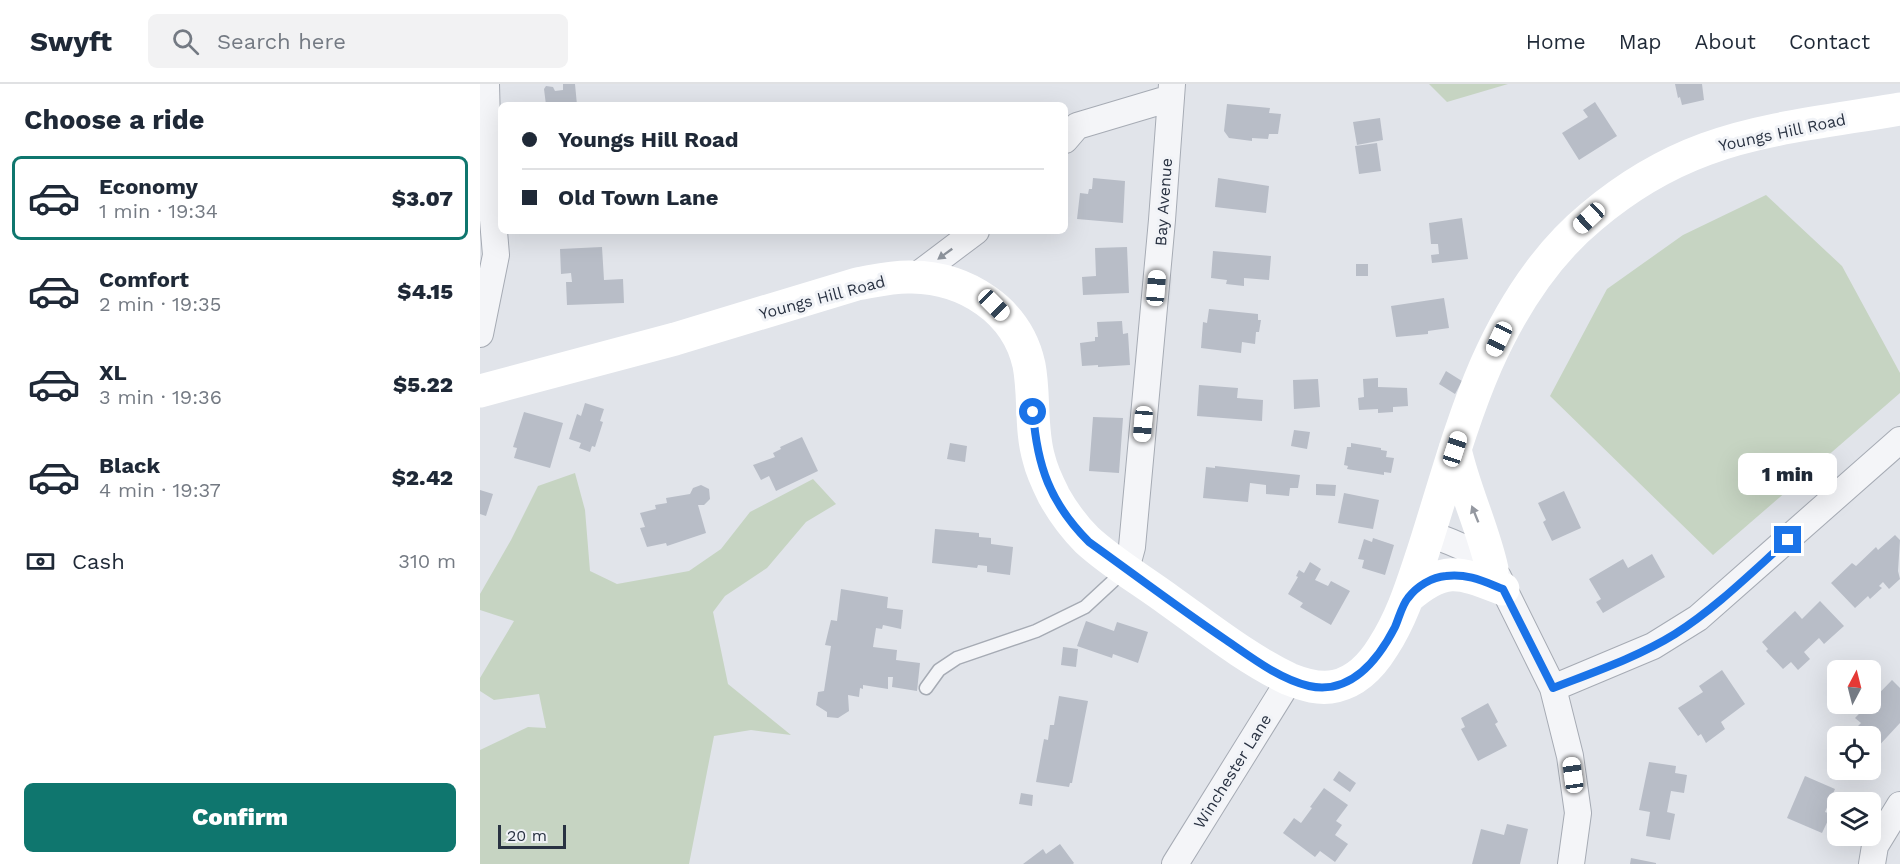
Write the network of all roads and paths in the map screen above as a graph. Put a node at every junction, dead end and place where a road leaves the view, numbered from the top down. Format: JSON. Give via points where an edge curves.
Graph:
{"nodes":[{"id":1,"x":486,"y":84,"type":"edge"},
{"id":2,"x":1171,"y":91,"type":"edge"},
{"id":3,"x":1900,"y":109,"type":"edge"},
{"id":4,"x":1071,"y":129,"type":"edge"},
{"id":5,"x":972,"y":234,"type":"edge"},
{"id":6,"x":915,"y":277,"type":"junction"},
{"id":7,"x":480,"y":334,"type":"edge"},
{"id":8,"x":480,"y":391,"type":"edge"},
{"id":9,"x":1455,"y":449,"type":"junction"},
{"id":10,"x":1896,"y":452,"type":"edge"},
{"id":11,"x":1429,"y":534,"type":"junction"},
{"id":12,"x":1126,"y":569,"type":"junction"},
{"id":13,"x":1498,"y":579,"type":"junction"},
{"id":14,"x":1407,"y":598,"type":"junction"},
{"id":15,"x":1290,"y":679,"type":"junction"},
{"id":16,"x":926,"y":688,"type":"dead end"},
{"id":17,"x":1553,"y":688,"type":"junction"},
{"id":18,"x":1900,"y":805,"type":"edge"},
{"id":19,"x":1175,"y":864,"type":"edge"},
{"id":20,"x":1571,"y":864,"type":"edge"},
{"id":21,"x":1872,"y":864,"type":"edge"}],
"edges":[{"from":1,"to":7,"type":"street","via":[[496,255]]},
{"from":2,"to":4,"type":"street"},
{"from":2,"to":12,"type":"street","name":"Bay Avenue","via":[[1133,537]]},
{"from":3,"to":9,"type":"street","name":"Youngs Hill Road","via":[[1761,134],[1706,149],[1647,179],[1589,218],[1549,262],[1511,316],[1486,365]]},
{"from":5,"to":6,"type":"street","one_way":true},
{"from":6,"to":8,"type":"street","name":"Youngs Hill Road","via":[[857,284],[675,339]]},
{"from":6,"to":12,"type":"street","name":"Youngs Hill Road","via":[[970,291],[994,305],[1013,326],[1029,365],[1036,446],[1049,485],[1062,509],[1089,542]]},
{"from":9,"to":11,"type":"street","name":"Youngs Hill Road"},
{"from":13,"to":9,"type":"street","one_way":true},
{"from":10,"to":17,"type":"street","via":[[1690,623],[1653,646]]},
{"from":11,"to":13,"type":"street","via":[[1487,562]]},
{"from":11,"to":14,"type":"street","name":"Youngs Hill Road"},
{"from":12,"to":15,"type":"street","name":"Youngs Hill Road","via":[[1254,659]]},
{"from":12,"to":16,"type":"lane","via":[[1085,607],[1036,631],[957,658],[939,670]]},
{"from":13,"to":14,"type":"street","via":[[1434,578]]},
{"from":13,"to":17,"type":"street"},
{"from":14,"to":15,"type":"street","name":"Youngs Hill Road","via":[[1383,649],[1360,675],[1332,687],[1309,686]]},
{"from":15,"to":19,"type":"street","name":"Winchester Lane"},
{"from":17,"to":20,"type":"street","via":[[1570,756],[1578,813]]},
{"from":18,"to":21,"type":"street","via":[[1875,846]]}]}
